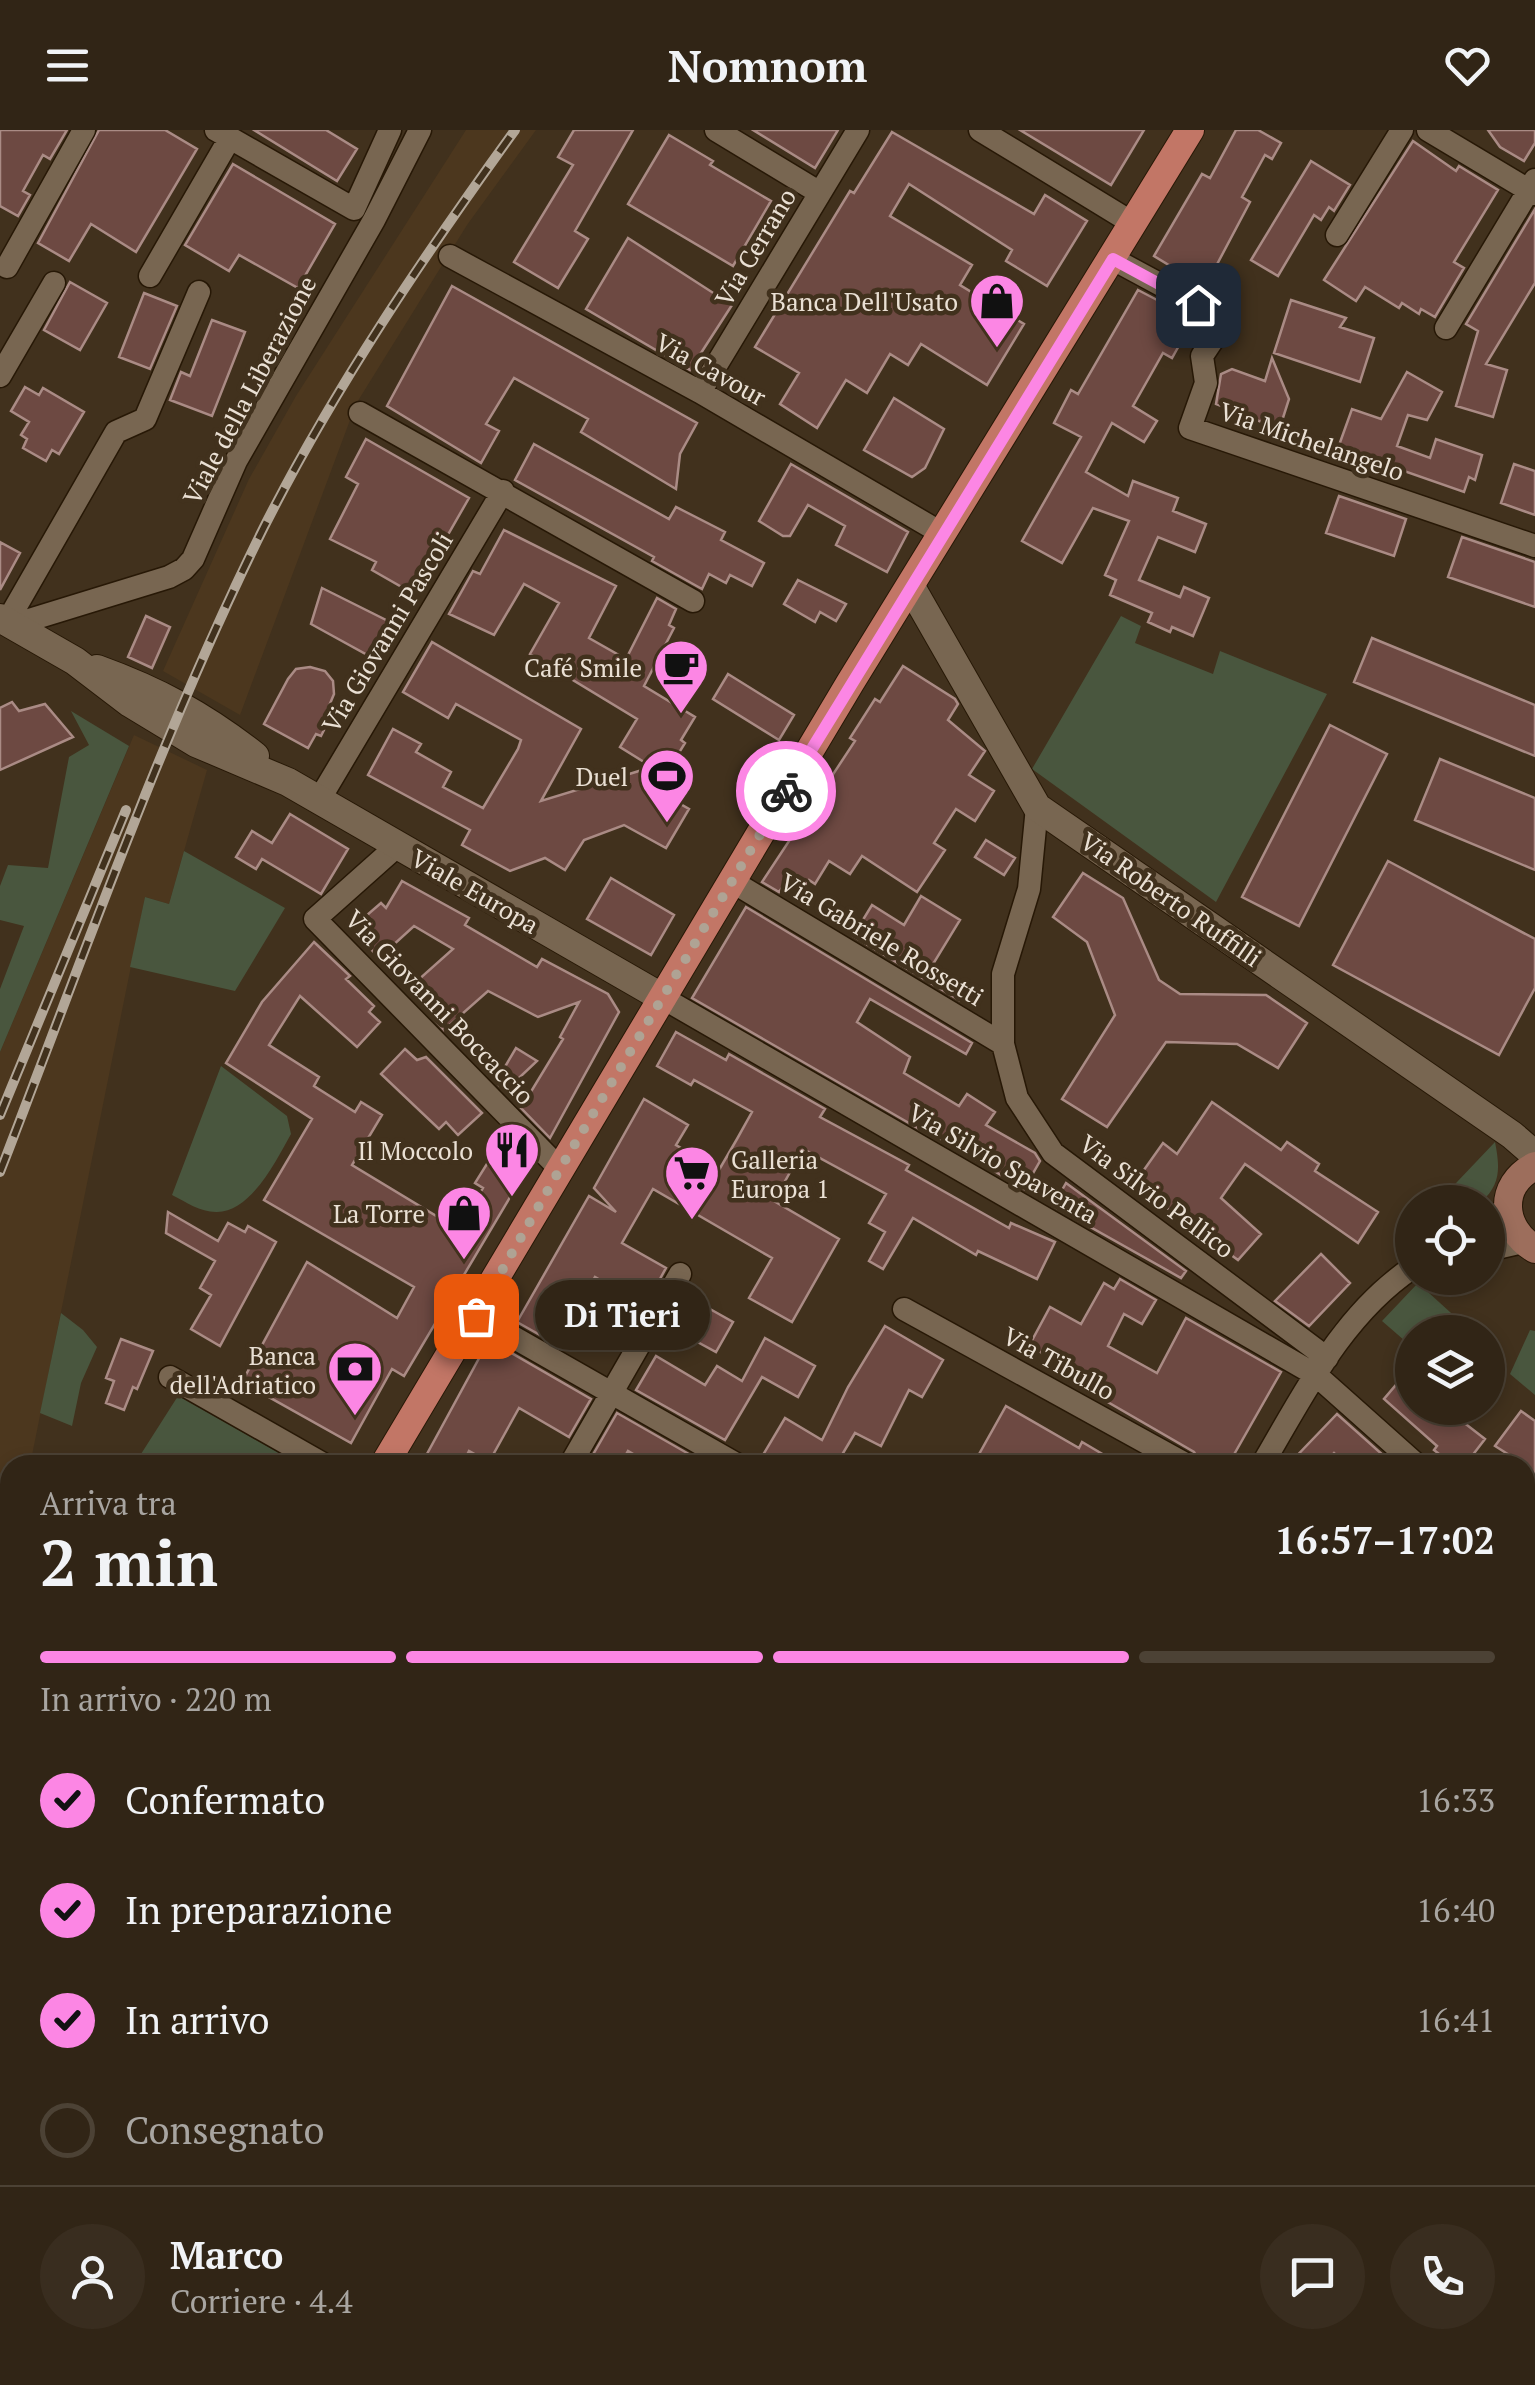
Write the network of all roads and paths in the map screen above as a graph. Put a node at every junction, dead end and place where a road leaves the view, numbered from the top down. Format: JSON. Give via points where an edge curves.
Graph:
{"nodes":[{"id":1,"x":84,"y":130,"type":"edge"},
{"id":2,"x":390,"y":130,"type":"edge"},
{"id":3,"x":420,"y":130,"type":"edge"},
{"id":4,"x":716,"y":130,"type":"edge"},
{"id":5,"x":858,"y":130,"type":"edge"},
{"id":6,"x":980,"y":130,"type":"edge"},
{"id":7,"x":1190,"y":130,"type":"edge"},
{"id":8,"x":1402,"y":130,"type":"edge"},
{"id":9,"x":1428,"y":130,"type":"edge"},
{"id":10,"x":223,"y":134,"type":"edge"},
{"id":11,"x":1533,"y":188,"type":"edge"},
{"id":12,"x":820,"y":193,"type":"junction"},
{"id":13,"x":1134,"y":224,"type":"junction"},
{"id":14,"x":1337,"y":235,"type":"dead end"},
{"id":15,"x":450,"y":256,"type":"dead end"},
{"id":16,"x":1113,"y":259,"type":"junction"},
{"id":17,"x":7,"y":267,"type":"dead end"},
{"id":18,"x":150,"y":276,"type":"dead end"},
{"id":19,"x":54,"y":283,"type":"dead end"},
{"id":20,"x":200,"y":292,"type":"dead end"},
{"id":21,"x":1446,"y":328,"type":"dead end"},
{"id":22,"x":0,"y":376,"type":"edge"},
{"id":23,"x":700,"y":392,"type":"junction"},
{"id":24,"x":360,"y":412,"type":"dead end"},
{"id":25,"x":503,"y":491,"type":"junction"},
{"id":26,"x":943,"y":534,"type":"junction"},
{"id":27,"x":1535,"y":546,"type":"edge"},
{"id":28,"x":911,"y":588,"type":"junction"},
{"id":29,"x":693,"y":600,"type":"dead end"},
{"id":30,"x":7,"y":622,"type":"edge"},
{"id":31,"x":318,"y":800,"type":"junction"},
{"id":32,"x":1038,"y":807,"type":"junction"},
{"id":33,"x":397,"y":846,"type":"junction"},
{"id":34,"x":733,"y":882,"type":"junction"},
{"id":35,"x":663,"y":998,"type":"junction"},
{"id":36,"x":1003,"y":1044,"type":"junction"},
{"id":37,"x":1532,"y":1164,"type":"edge"},
{"id":38,"x":560,"y":1169,"type":"junction"},
{"id":39,"x":1505,"y":1200,"type":"edge"},
{"id":40,"x":1505,"y":1218,"type":"edge"},
{"id":41,"x":1529,"y":1245,"type":"edge"},
{"id":42,"x":680,"y":1274,"type":"dead end"},
{"id":43,"x":1395,"y":1282,"type":"edge"},
{"id":44,"x":904,"y":1308,"type":"dead end"},
{"id":45,"x":476,"y":1316,"type":"junction"},
{"id":46,"x":1322,"y":1366,"type":"junction"},
{"id":47,"x":170,"y":1377,"type":"dead end"},
{"id":48,"x":614,"y":1392,"type":"junction"},
{"id":49,"x":307,"y":1455,"type":"edge"},
{"id":50,"x":390,"y":1455,"type":"edge"},
{"id":51,"x":576,"y":1455,"type":"edge"},
{"id":52,"x":721,"y":1455,"type":"edge"},
{"id":53,"x":1169,"y":1455,"type":"edge"},
{"id":54,"x":1268,"y":1455,"type":"edge"},
{"id":55,"x":1407,"y":1455,"type":"edge"}],
"edges":[{"from":1,"to":17,"type":"street"},
{"from":2,"to":10,"type":"street","via":[[354,209]]},
{"from":3,"to":30,"type":"street","name":"Viale della Liberazione","via":[[236,461],[184,569]]},
{"from":4,"to":12,"type":"street"},
{"from":5,"to":12,"type":"street","name":"Via Cerrano"},
{"from":6,"to":13,"type":"street"},
{"from":7,"to":13,"type":"main road"},
{"from":8,"to":14,"type":"street"},
{"from":9,"to":11,"type":"street"},
{"from":10,"to":18,"type":"street"},
{"from":11,"to":21,"type":"street"},
{"from":12,"to":23,"type":"street","name":"Via Cerrano"},
{"from":13,"to":16,"type":"main road"},
{"from":15,"to":23,"type":"street","name":"Via Cavour"},
{"from":16,"to":26,"type":"main road"},
{"from":16,"to":27,"type":"street","name":"Via Michelangelo","via":[[1226,320],[1202,356],[1206,383],[1190,428]]},
{"from":19,"to":22,"type":"street"},
{"from":20,"to":30,"type":"street","via":[[145,419],[116,432]]},
{"from":23,"to":26,"type":"street","name":"Via Cavour"},
{"from":24,"to":25,"type":"street"},
{"from":25,"to":29,"type":"street"},
{"from":25,"to":31,"type":"street","name":"Via Giovanni Pascoli"},
{"from":26,"to":28,"type":"main road"},
{"from":28,"to":32,"type":"street","name":"Via Roberto Ruffilli"},
{"from":28,"to":34,"type":"main road"},
{"from":30,"to":31,"type":"street","name":"Viale Europa","via":[[75,661],[148,687],[212,722]]},
{"from":31,"to":33,"type":"street","name":"Viale Europa"},
{"from":32,"to":36,"type":"street","name":"Via Silvio Pellico","via":[[1029,889],[1003,974]]},
{"from":32,"to":37,"type":"street","name":"Via Roberto Ruffilli","via":[[1512,1135]]},
{"from":33,"to":35,"type":"street","name":"Viale Europa"},
{"from":33,"to":38,"type":"street","name":"Via Giovanni Boccaccio","via":[[315,919]]},
{"from":34,"to":35,"type":"main road"},
{"from":34,"to":36,"type":"street","name":"Via Gabriele Rossetti"},
{"from":35,"to":38,"type":"main road"},
{"from":35,"to":46,"type":"street","name":"Via Silvio Spaventa"},
{"from":36,"to":46,"type":"street","name":"Via Silvio Pellico","via":[[1017,1098],[1053,1153]]},
{"from":37,"to":39,"type":"main road"},
{"from":38,"to":45,"type":"main road"},
{"from":40,"to":41,"type":"main road"},
{"from":42,"to":48,"type":"street"},
{"from":43,"to":46,"type":"street","via":[[1368,1305]]},
{"from":44,"to":53,"type":"street","name":"Via Tibullo"},
{"from":45,"to":48,"type":"street"},
{"from":45,"to":50,"type":"main road"},
{"from":46,"to":54,"type":"street"},
{"from":46,"to":55,"type":"street"},
{"from":47,"to":49,"type":"street"},
{"from":48,"to":51,"type":"street"},
{"from":48,"to":52,"type":"street"}]}
